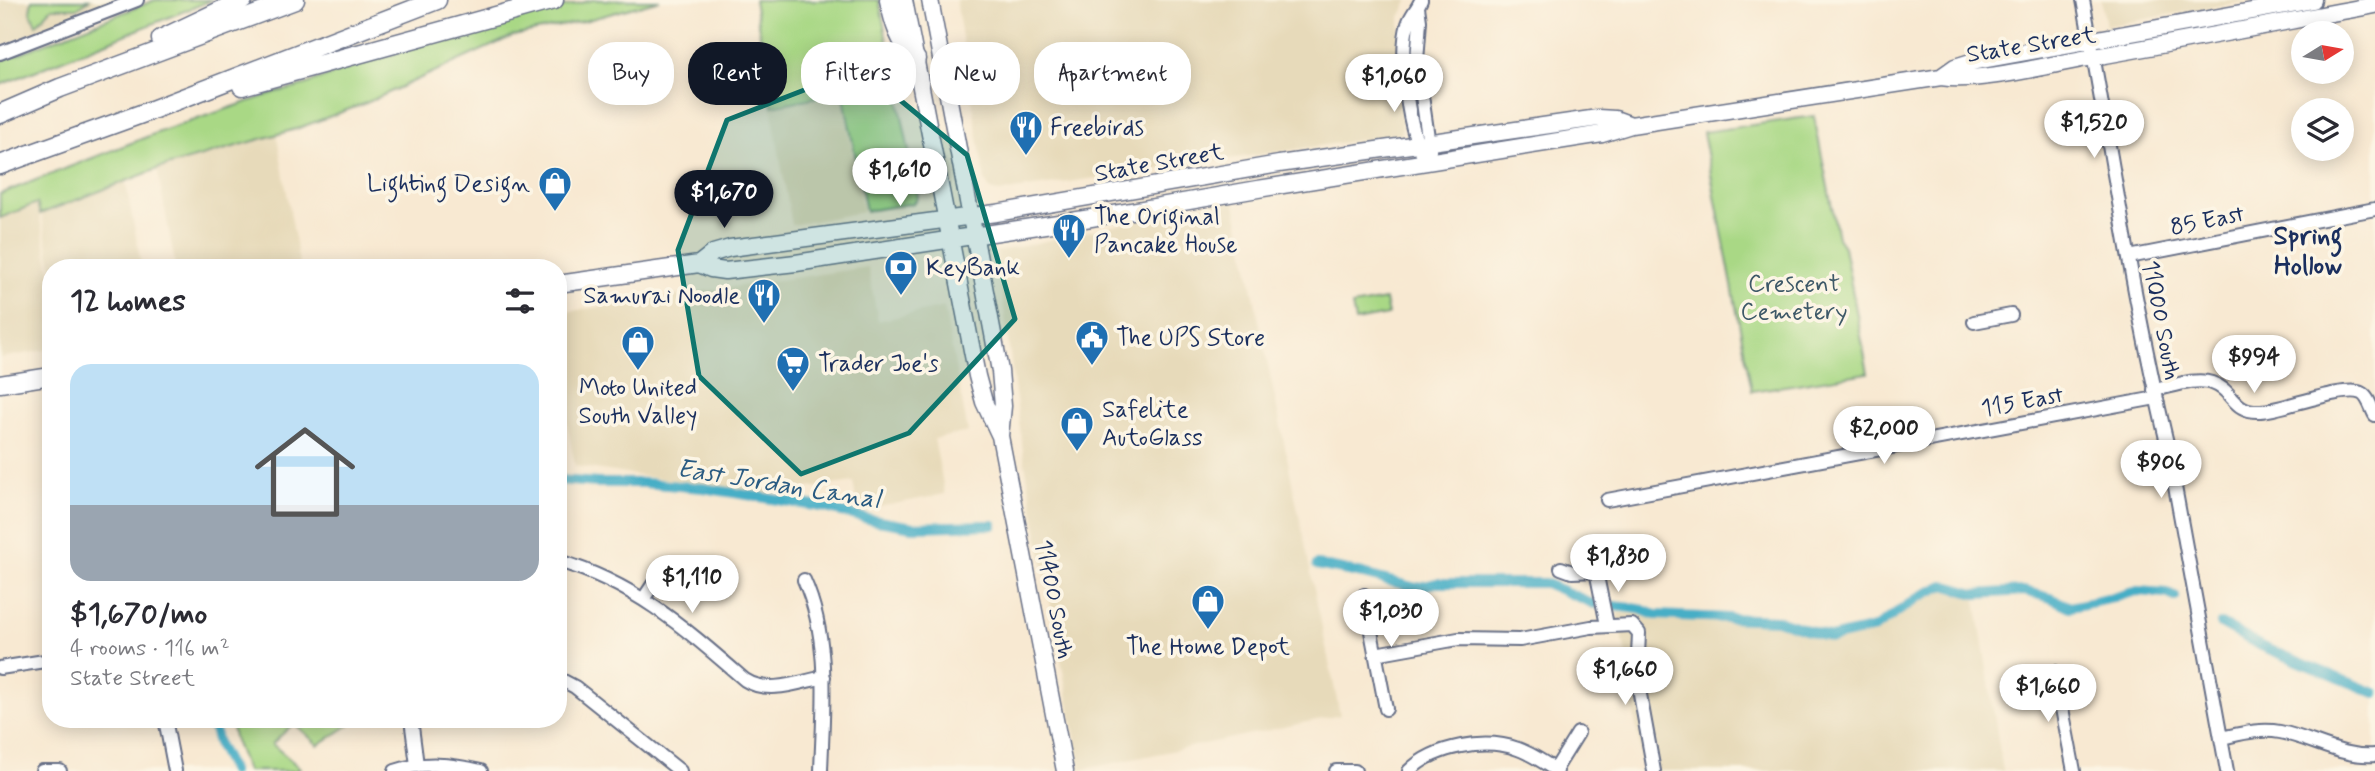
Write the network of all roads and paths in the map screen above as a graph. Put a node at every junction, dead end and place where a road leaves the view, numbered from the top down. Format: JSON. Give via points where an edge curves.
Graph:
{"nodes":[{"id":1,"x":138,"y":0,"type":"edge"},
{"id":2,"x":243,"y":0,"type":"edge"},
{"id":3,"x":295,"y":0,"type":"edge"},
{"id":4,"x":438,"y":0,"type":"edge"},
{"id":5,"x":554,"y":0,"type":"edge"},
{"id":6,"x":889,"y":0,"type":"edge"},
{"id":7,"x":904,"y":0,"type":"edge"},
{"id":8,"x":930,"y":0,"type":"edge"},
{"id":9,"x":2083,"y":0,"type":"edge"},
{"id":10,"x":2313,"y":0,"type":"edge"},
{"id":11,"x":1420,"y":3,"type":"edge"},
{"id":12,"x":2375,"y":5,"type":"edge"},
{"id":13,"x":903,"y":42,"type":"edge"},
{"id":14,"x":913,"y":42,"type":"edge"},
{"id":15,"x":2092,"y":49,"type":"junction"},
{"id":16,"x":0,"y":53,"type":"edge"},
{"id":17,"x":916,"y":59,"type":"edge"},
{"id":18,"x":61,"y":88,"type":"junction"},
{"id":19,"x":144,"y":113,"type":"junction"},
{"id":20,"x":0,"y":114,"type":"edge"},
{"id":21,"x":1631,"y":125,"type":"junction"},
{"id":22,"x":1424,"y":142,"type":"junction"},
{"id":23,"x":1427,"y":162,"type":"junction"},
{"id":24,"x":0,"y":165,"type":"edge"},
{"id":25,"x":1256,"y":168,"type":"junction"},
{"id":26,"x":1140,"y":209,"type":"junction"},
{"id":27,"x":2375,"y":209,"type":"edge"},
{"id":28,"x":972,"y":216,"type":"junction"},
{"id":29,"x":947,"y":220,"type":"junction"},
{"id":30,"x":976,"y":236,"type":"junction"},
{"id":31,"x":951,"y":240,"type":"junction"},
{"id":32,"x":2129,"y":257,"type":"junction"},
{"id":33,"x":699,"y":264,"type":"junction"},
{"id":34,"x":567,"y":284,"type":"edge"},
{"id":35,"x":2011,"y":315,"type":"dead end"},
{"id":36,"x":1974,"y":322,"type":"dead end"},
{"id":37,"x":42,"y":377,"type":"edge"},
{"id":38,"x":0,"y":384,"type":"edge"},
{"id":39,"x":2155,"y":394,"type":"junction"},
{"id":40,"x":2375,"y":415,"type":"edge"},
{"id":41,"x":1000,"y":436,"type":"junction"},
{"id":42,"x":1607,"y":500,"type":"dead end"},
{"id":43,"x":567,"y":564,"type":"edge"},
{"id":44,"x":666,"y":565,"type":"dead end"},
{"id":45,"x":1561,"y":568,"type":"dead end"},
{"id":46,"x":804,"y":580,"type":"dead end"},
{"id":47,"x":1364,"y":595,"type":"dead end"},
{"id":48,"x":644,"y":598,"type":"junction"},
{"id":49,"x":1607,"y":625,"type":"junction"},
{"id":50,"x":1375,"y":654,"type":"junction"},
{"id":51,"x":42,"y":661,"type":"edge"},
{"id":52,"x":0,"y":668,"type":"edge"},
{"id":53,"x":2055,"y":672,"type":"dead end"},
{"id":54,"x":824,"y":677,"type":"junction"},
{"id":55,"x":567,"y":683,"type":"edge"},
{"id":56,"x":1386,"y":709,"type":"dead end"},
{"id":57,"x":166,"y":728,"type":"edge"},
{"id":58,"x":412,"y":728,"type":"edge"},
{"id":59,"x":1578,"y":733,"type":"dead end"},
{"id":60,"x":2221,"y":738,"type":"junction"},
{"id":61,"x":2375,"y":755,"type":"edge"},
{"id":62,"x":417,"y":765,"type":"junction"},
{"id":63,"x":1556,"y":770,"type":"edge"},
{"id":64,"x":42,"y":771,"type":"edge"},
{"id":65,"x":61,"y":771,"type":"edge"},
{"id":66,"x":175,"y":771,"type":"edge"},
{"id":67,"x":395,"y":771,"type":"edge"},
{"id":68,"x":481,"y":771,"type":"edge"},
{"id":69,"x":680,"y":771,"type":"edge"},
{"id":70,"x":821,"y":771,"type":"edge"},
{"id":71,"x":1065,"y":771,"type":"edge"},
{"id":72,"x":1336,"y":771,"type":"edge"},
{"id":73,"x":1355,"y":771,"type":"edge"},
{"id":74,"x":1409,"y":771,"type":"edge"},
{"id":75,"x":1654,"y":771,"type":"edge"},
{"id":76,"x":2074,"y":771,"type":"edge"},
{"id":77,"x":2227,"y":771,"type":"edge"}],
"edges":[{"from":1,"to":16,"type":"street"},
{"from":2,"to":18,"type":"highway"},
{"from":3,"to":18,"type":"highway"},
{"from":4,"to":19,"type":"highway"},
{"from":5,"to":19,"type":"highway"},
{"from":6,"to":13,"type":"highway"},
{"from":7,"to":14,"type":"main road","name":"11400 South"},
{"from":8,"to":28,"type":"main road","name":"11400 South"},
{"from":9,"to":15,"type":"street","name":"11000 South"},
{"from":10,"to":15,"type":"main road","name":"State Street"},
{"from":11,"to":22,"type":"street","via":[[1408,24],[1404,67]]},
{"from":12,"to":15,"type":"main road","name":"State Street"},
{"from":15,"to":21,"type":"main road","name":"State Street","via":[[1974,78],[1941,77]]},
{"from":15,"to":32,"type":"street","name":"11000 South"},
{"from":17,"to":29,"type":"main road","name":"11400 South"},
{"from":18,"to":20,"type":"highway"},
{"from":19,"to":24,"type":"highway"},
{"from":21,"to":22,"type":"main road","name":"State Street","via":[[1598,118]]},
{"from":21,"to":23,"type":"main road","name":"State Street","via":[[1602,134]]},
{"from":22,"to":23,"type":"street"},
{"from":22,"to":25,"type":"main road","name":"State Street"},
{"from":23,"to":26,"type":"main road","name":"State Street"},
{"from":25,"to":26,"type":"main road","via":[[1250,179],[1192,191]]},
{"from":25,"to":28,"type":"main road","name":"State Street"},
{"from":26,"to":30,"type":"main road","name":"State Street"},
{"from":27,"to":32,"type":"street","name":"85 East"},
{"from":28,"to":29,"type":"main road","name":"State Street"},
{"from":28,"to":30,"type":"main road","name":"11400 South"},
{"from":29,"to":31,"type":"main road","name":"11400 South"},
{"from":29,"to":33,"type":"main road","name":"State Street","via":[[730,248]]},
{"from":30,"to":31,"type":"main road","name":"State Street"},
{"from":30,"to":41,"type":"main road","name":"11400 South","via":[[1002,383]]},
{"from":31,"to":33,"type":"main road","name":"State Street","via":[[725,271]]},
{"from":31,"to":41,"type":"main road","name":"11400 South","via":[[977,376]]},
{"from":32,"to":39,"type":"street","name":"11000 South"},
{"from":33,"to":34,"type":"main road","name":"State Street"},
{"from":35,"to":36,"type":"street"},
{"from":37,"to":38,"type":"main road"},
{"from":39,"to":40,"type":"street","name":"115 East","via":[[2195,382],[2212,383],[2242,409],[2258,412],[2352,392],[2362,393]]},
{"from":39,"to":42,"type":"street","name":"115 East"},
{"from":39,"to":60,"type":"street","name":"11000 South"},
{"from":41,"to":71,"type":"main road","name":"11400 South"},
{"from":43,"to":48,"type":"street"},
{"from":44,"to":48,"type":"street"},
{"from":45,"to":49,"type":"street","via":[[1596,571]]},
{"from":46,"to":54,"type":"street","via":[[812,600]]},
{"from":47,"to":50,"type":"street"},
{"from":48,"to":54,"type":"street","via":[[758,687]]},
{"from":49,"to":50,"type":"street","via":[[1520,640],[1443,641]]},
{"from":49,"to":75,"type":"street","via":[[1632,625],[1639,633],[1637,678]]},
{"from":50,"to":56,"type":"street"},
{"from":51,"to":52,"type":"street"},
{"from":53,"to":76,"type":"street"},
{"from":54,"to":70,"type":"street"},
{"from":55,"to":69,"type":"street"},
{"from":57,"to":66,"type":"street"},
{"from":58,"to":62,"type":"street"},
{"from":59,"to":63,"type":"street"},
{"from":60,"to":61,"type":"street","via":[[2269,731],[2351,754]]},
{"from":60,"to":77,"type":"street","name":"11000 South"},
{"from":62,"to":67,"type":"street"},
{"from":62,"to":68,"type":"street"},
{"from":63,"to":74,"type":"street","via":[[1517,749],[1489,744],[1433,754]]},
{"from":64,"to":65,"type":"street"},
{"from":72,"to":73,"type":"street"}]}
